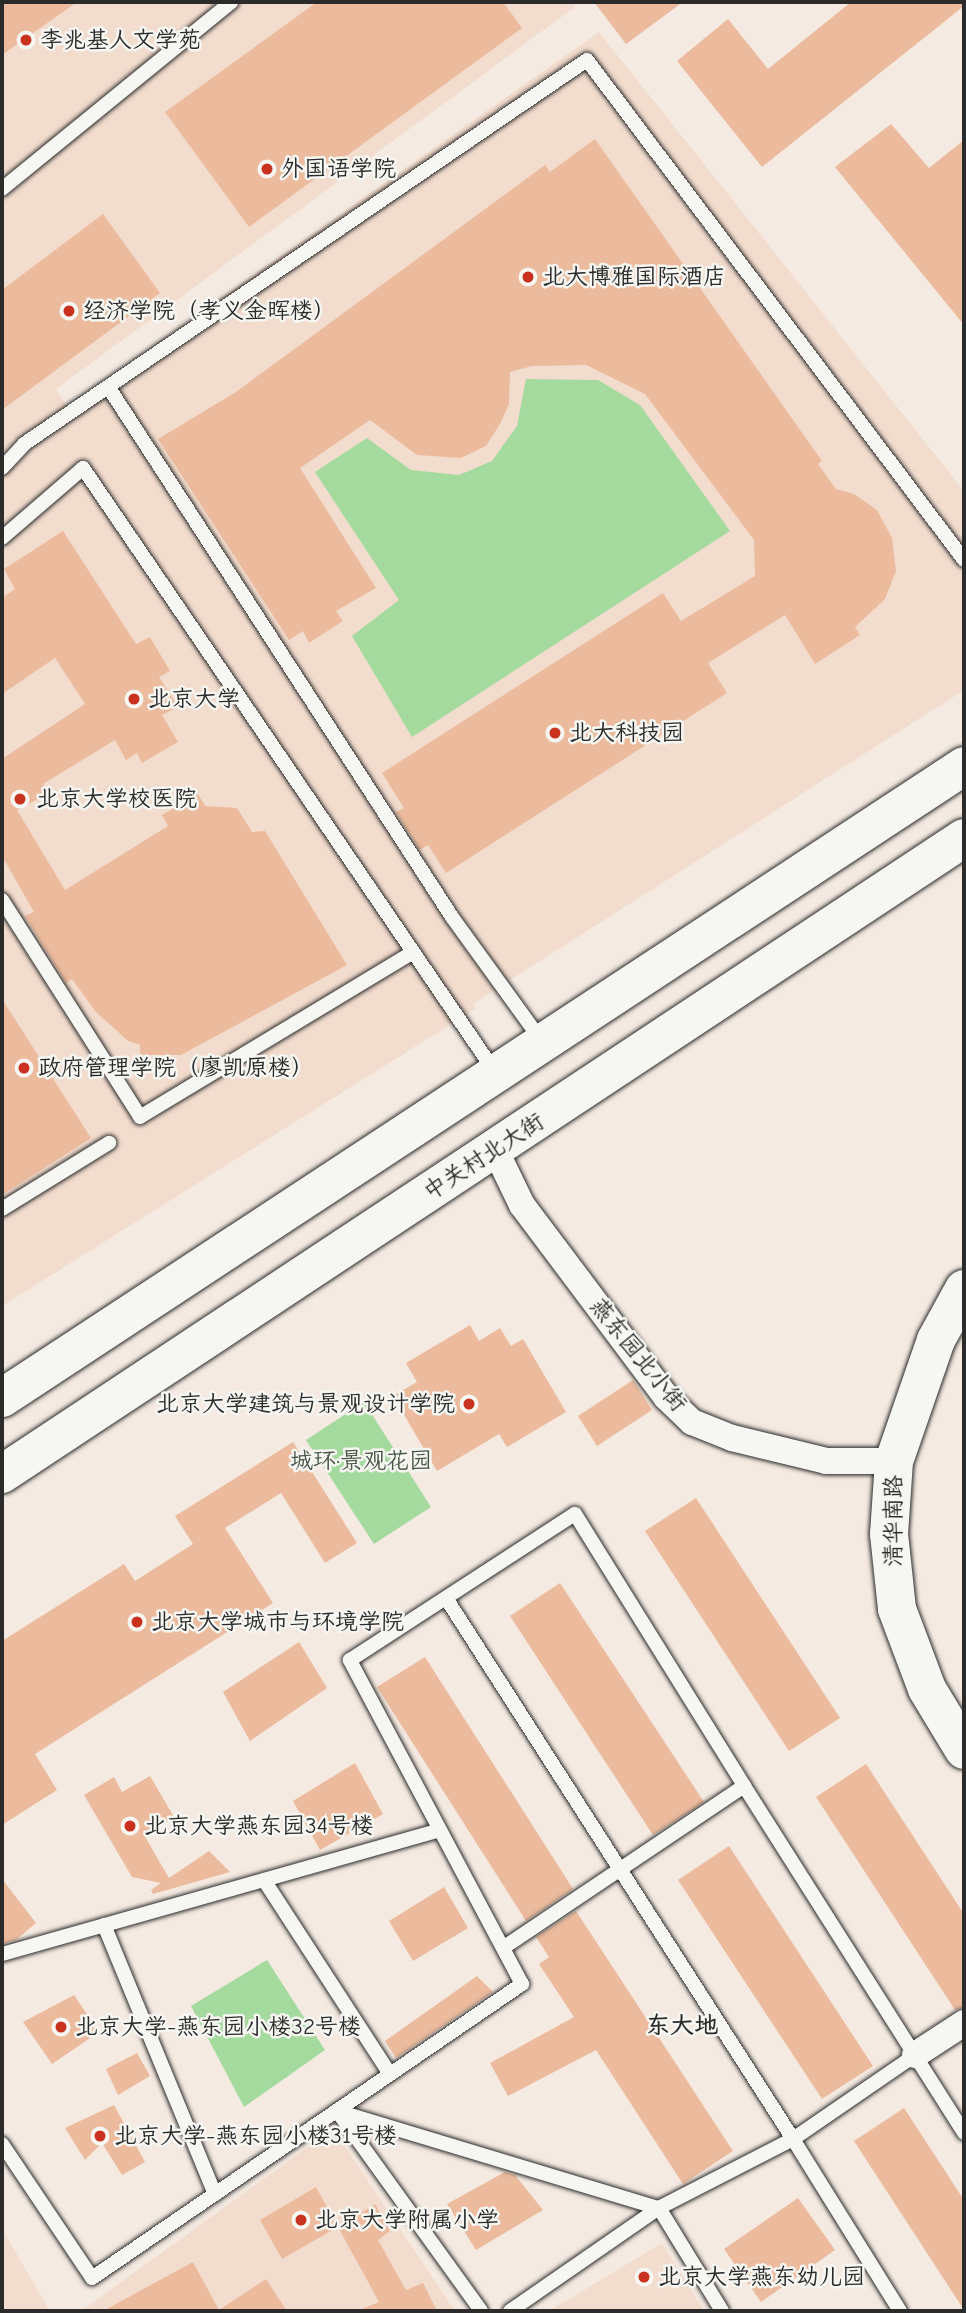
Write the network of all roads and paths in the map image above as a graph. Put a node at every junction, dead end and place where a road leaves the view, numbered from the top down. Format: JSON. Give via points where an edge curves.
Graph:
{"nodes":[{"id":1,"x":231,"y":2,"type":"edge"},
{"id":2,"x":2,"y":189,"type":"edge"},
{"id":3,"x":109,"y":388,"type":"junction"},
{"id":4,"x":2,"y":468,"type":"edge"},
{"id":5,"x":2,"y":538,"type":"edge"},
{"id":6,"x":964,"y":560,"type":"edge"},
{"id":7,"x":964,"y":766,"type":"edge"},
{"id":8,"x":964,"y":838,"type":"edge"},
{"id":9,"x":2,"y":900,"type":"edge"},
{"id":10,"x":413,"y":952,"type":"junction"},
{"id":11,"x":544,"y":1044,"type":"junction"},
{"id":12,"x":497,"y":1074,"type":"junction"},
{"id":13,"x":109,"y":1143,"type":"dead end"},
{"id":14,"x":495,"y":1149,"type":"junction"},
{"id":15,"x":2,"y":1209,"type":"edge"},
{"id":16,"x":964,"y":1289,"type":"edge"},
{"id":17,"x":2,"y":1398,"type":"edge"},
{"id":18,"x":894,"y":1461,"type":"junction"},
{"id":19,"x":2,"y":1474,"type":"edge"},
{"id":20,"x":446,"y":1598,"type":"junction"},
{"id":21,"x":964,"y":1750,"type":"edge"},
{"id":22,"x":744,"y":1786,"type":"junction"},
{"id":23,"x":439,"y":1830,"type":"junction"},
{"id":24,"x":618,"y":1871,"type":"junction"},
{"id":25,"x":264,"y":1880,"type":"junction"},
{"id":26,"x":104,"y":1925,"type":"junction"},
{"id":27,"x":503,"y":1948,"type":"junction"},
{"id":28,"x":2,"y":1954,"type":"edge"},
{"id":29,"x":964,"y":2023,"type":"edge"},
{"id":30,"x":915,"y":2055,"type":"junction"},
{"id":31,"x":390,"y":2074,"type":"junction"},
{"id":32,"x":337,"y":2111,"type":"junction"},
{"id":33,"x":964,"y":2133,"type":"edge"},
{"id":34,"x":793,"y":2139,"type":"junction"},
{"id":35,"x":2,"y":2144,"type":"edge"},
{"id":36,"x":215,"y":2194,"type":"junction"},
{"id":37,"x":659,"y":2208,"type":"junction"},
{"id":38,"x":481,"y":2311,"type":"edge"},
{"id":39,"x":510,"y":2311,"type":"edge"},
{"id":40,"x":722,"y":2311,"type":"edge"},
{"id":41,"x":900,"y":2311,"type":"edge"}],
"edges":[{"from":1,"to":2,"type":"lane"},
{"from":3,"to":4,"type":"lane","via":[[24,444]]},
{"from":3,"to":6,"type":"lane","via":[[587,60]]},
{"from":3,"to":11,"type":"lane","via":[[452,917]]},
{"from":5,"to":10,"type":"lane","via":[[83,468]]},
{"from":7,"to":11,"type":"main road"},
{"from":8,"to":14,"type":"main road","name":"中关村北大街"},
{"from":9,"to":10,"type":"lane","via":[[140,1117]]},
{"from":10,"to":12,"type":"lane"},
{"from":11,"to":12,"type":"main road"},
{"from":12,"to":17,"type":"main road"},
{"from":13,"to":15,"type":"lane"},
{"from":14,"to":18,"type":"street","name":"燕东园北小街","via":[[522,1205],[666,1397],[692,1422],[732,1438],[826,1461]]},
{"from":14,"to":19,"type":"main road","name":"中关村北大街"},
{"from":16,"to":18,"type":"main road","name":"清华南路","via":[[936,1340]]},
{"from":18,"to":21,"type":"main road","name":"清华南路","via":[[889,1534],[897,1608],[928,1689]]},
{"from":20,"to":22,"type":"lane","via":[[575,1514]]},
{"from":20,"to":23,"type":"lane","via":[[350,1660]]},
{"from":20,"to":24,"type":"lane"},
{"from":22,"to":24,"type":"lane"},
{"from":22,"to":30,"type":"lane"},
{"from":23,"to":25,"type":"lane"},
{"from":23,"to":27,"type":"lane"},
{"from":24,"to":27,"type":"lane"},
{"from":24,"to":34,"type":"lane"},
{"from":25,"to":26,"type":"lane"},
{"from":25,"to":31,"type":"lane"},
{"from":26,"to":28,"type":"lane"},
{"from":26,"to":36,"type":"lane"},
{"from":27,"to":31,"type":"lane","via":[[522,1984]]},
{"from":29,"to":30,"type":"street"},
{"from":30,"to":33,"type":"lane"},
{"from":30,"to":34,"type":"lane"},
{"from":31,"to":32,"type":"lane"},
{"from":32,"to":36,"type":"lane"},
{"from":32,"to":37,"type":"lane"},
{"from":32,"to":38,"type":"lane"},
{"from":34,"to":37,"type":"lane"},
{"from":34,"to":41,"type":"lane"},
{"from":35,"to":36,"type":"lane","via":[[92,2278]]},
{"from":37,"to":39,"type":"lane"},
{"from":37,"to":40,"type":"lane"}]}
